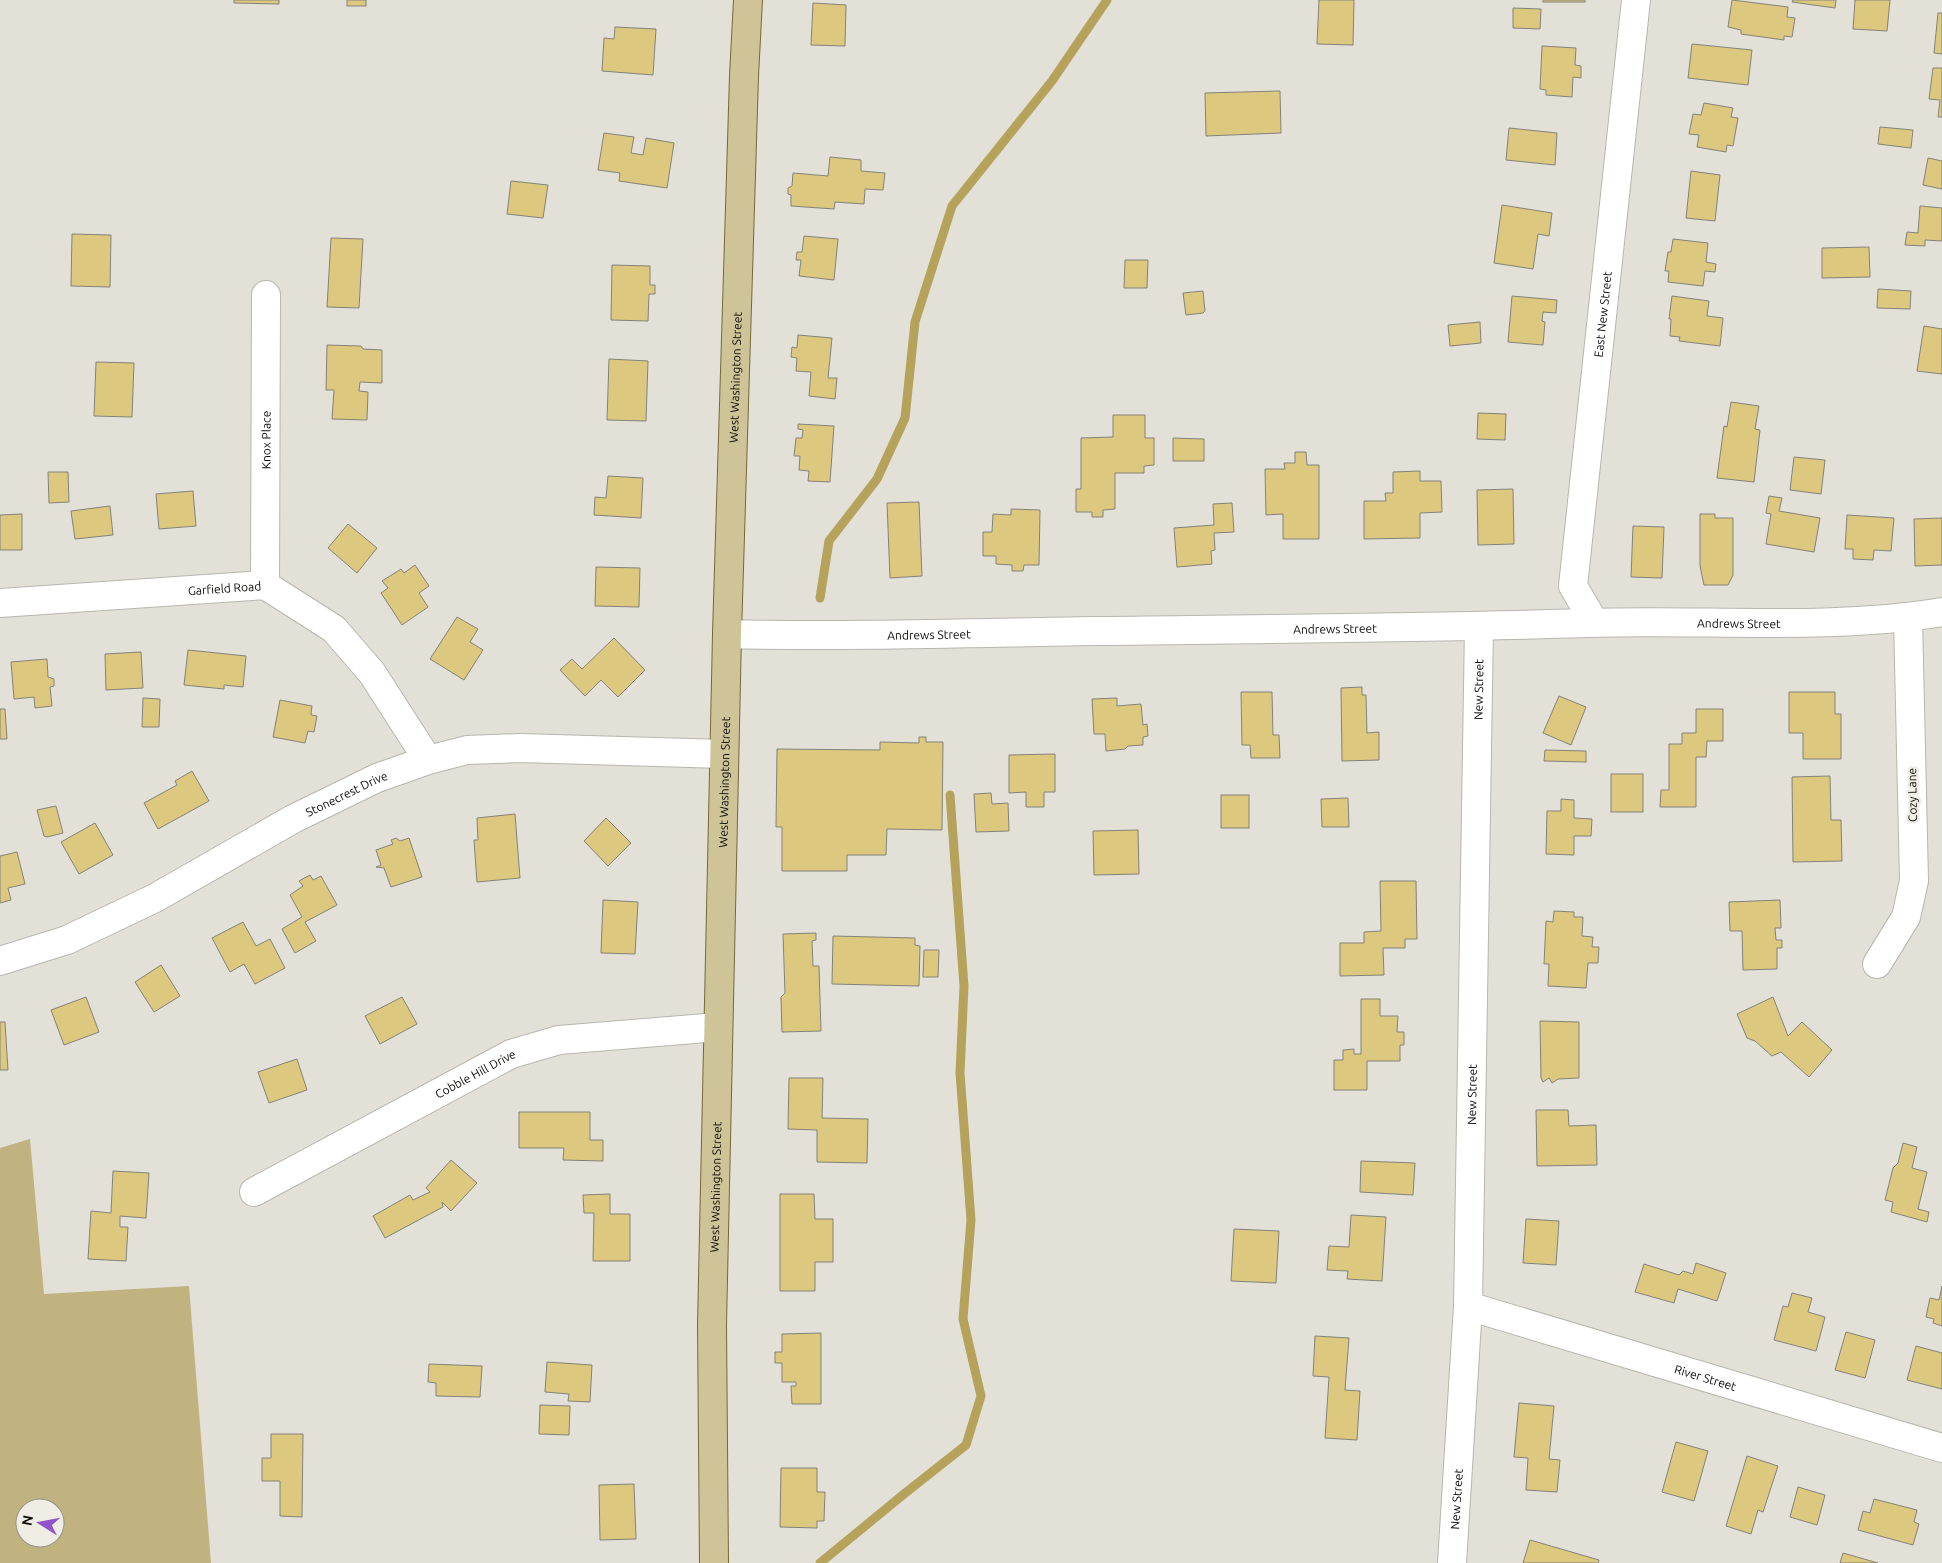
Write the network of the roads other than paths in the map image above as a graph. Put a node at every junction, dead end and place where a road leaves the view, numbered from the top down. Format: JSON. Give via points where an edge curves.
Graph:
{"nodes":[{"id":1,"x":748,"y":0,"type":"edge"},
{"id":2,"x":1636,"y":0,"type":"edge"},
{"id":3,"x":266,"y":295,"type":"dead end"},
{"id":4,"x":265,"y":585,"type":"junction"},
{"id":5,"x":0,"y":603,"type":"edge"},
{"id":6,"x":1942,"y":612,"type":"edge"},
{"id":7,"x":1908,"y":618,"type":"junction"},
{"id":8,"x":1594,"y":622,"type":"junction"},
{"id":9,"x":1479,"y":626,"type":"junction"},
{"id":10,"x":727,"y":634,"type":"junction"},
{"id":11,"x":724,"y":754,"type":"junction"},
{"id":12,"x":428,"y":760,"type":"junction"},
{"id":13,"x":0,"y":961,"type":"edge"},
{"id":14,"x":1877,"y":964,"type":"dead end"},
{"id":15,"x":718,"y":1027,"type":"junction"},
{"id":16,"x":254,"y":1192,"type":"dead end"},
{"id":17,"x":1468,"y":1306,"type":"junction"},
{"id":18,"x":1942,"y":1448,"type":"edge"},
{"id":19,"x":714,"y":1563,"type":"edge"},
{"id":20,"x":1452,"y":1563,"type":"edge"}],
"edges":[{"from":1,"to":10,"type":"main road","name":"West Washington Street"},
{"from":2,"to":8,"type":"street","name":"East New Street","via":[[1573,586]]},
{"from":3,"to":4,"type":"street","name":"Knox Place"},
{"from":4,"to":5,"type":"street","name":"Garfield Road"},
{"from":4,"to":12,"type":"street","name":"Garfield Road","via":[[334,629],[372,673]]},
{"from":6,"to":7,"type":"street","name":"Andrews Street"},
{"from":7,"to":8,"type":"street","name":"Andrews Street"},
{"from":7,"to":14,"type":"street","name":"Cozy Lane","via":[[1914,880],[1906,917]]},
{"from":8,"to":9,"type":"street","name":"Andrews Street"},
{"from":9,"to":10,"type":"street","name":"Andrews Street"},
{"from":9,"to":17,"type":"street","name":"New Street"},
{"from":10,"to":11,"type":"main road","name":"West Washington Street"},
{"from":11,"to":12,"type":"street","name":"Stonecrest Drive","via":[[520,748],[467,750]]},
{"from":11,"to":15,"type":"main road","name":"West Washington Street"},
{"from":12,"to":13,"type":"street","name":"Stonecrest Drive","via":[[376,778],[292,819],[155,898],[68,940]]},
{"from":15,"to":16,"type":"street","name":"Cobble Hill Drive","via":[[559,1040],[511,1054]]},
{"from":15,"to":19,"type":"main road","name":"West Washington Street","via":[[712,1325]]},
{"from":17,"to":18,"type":"street","name":"River Street"},
{"from":17,"to":20,"type":"street","name":"New Street"}]}
